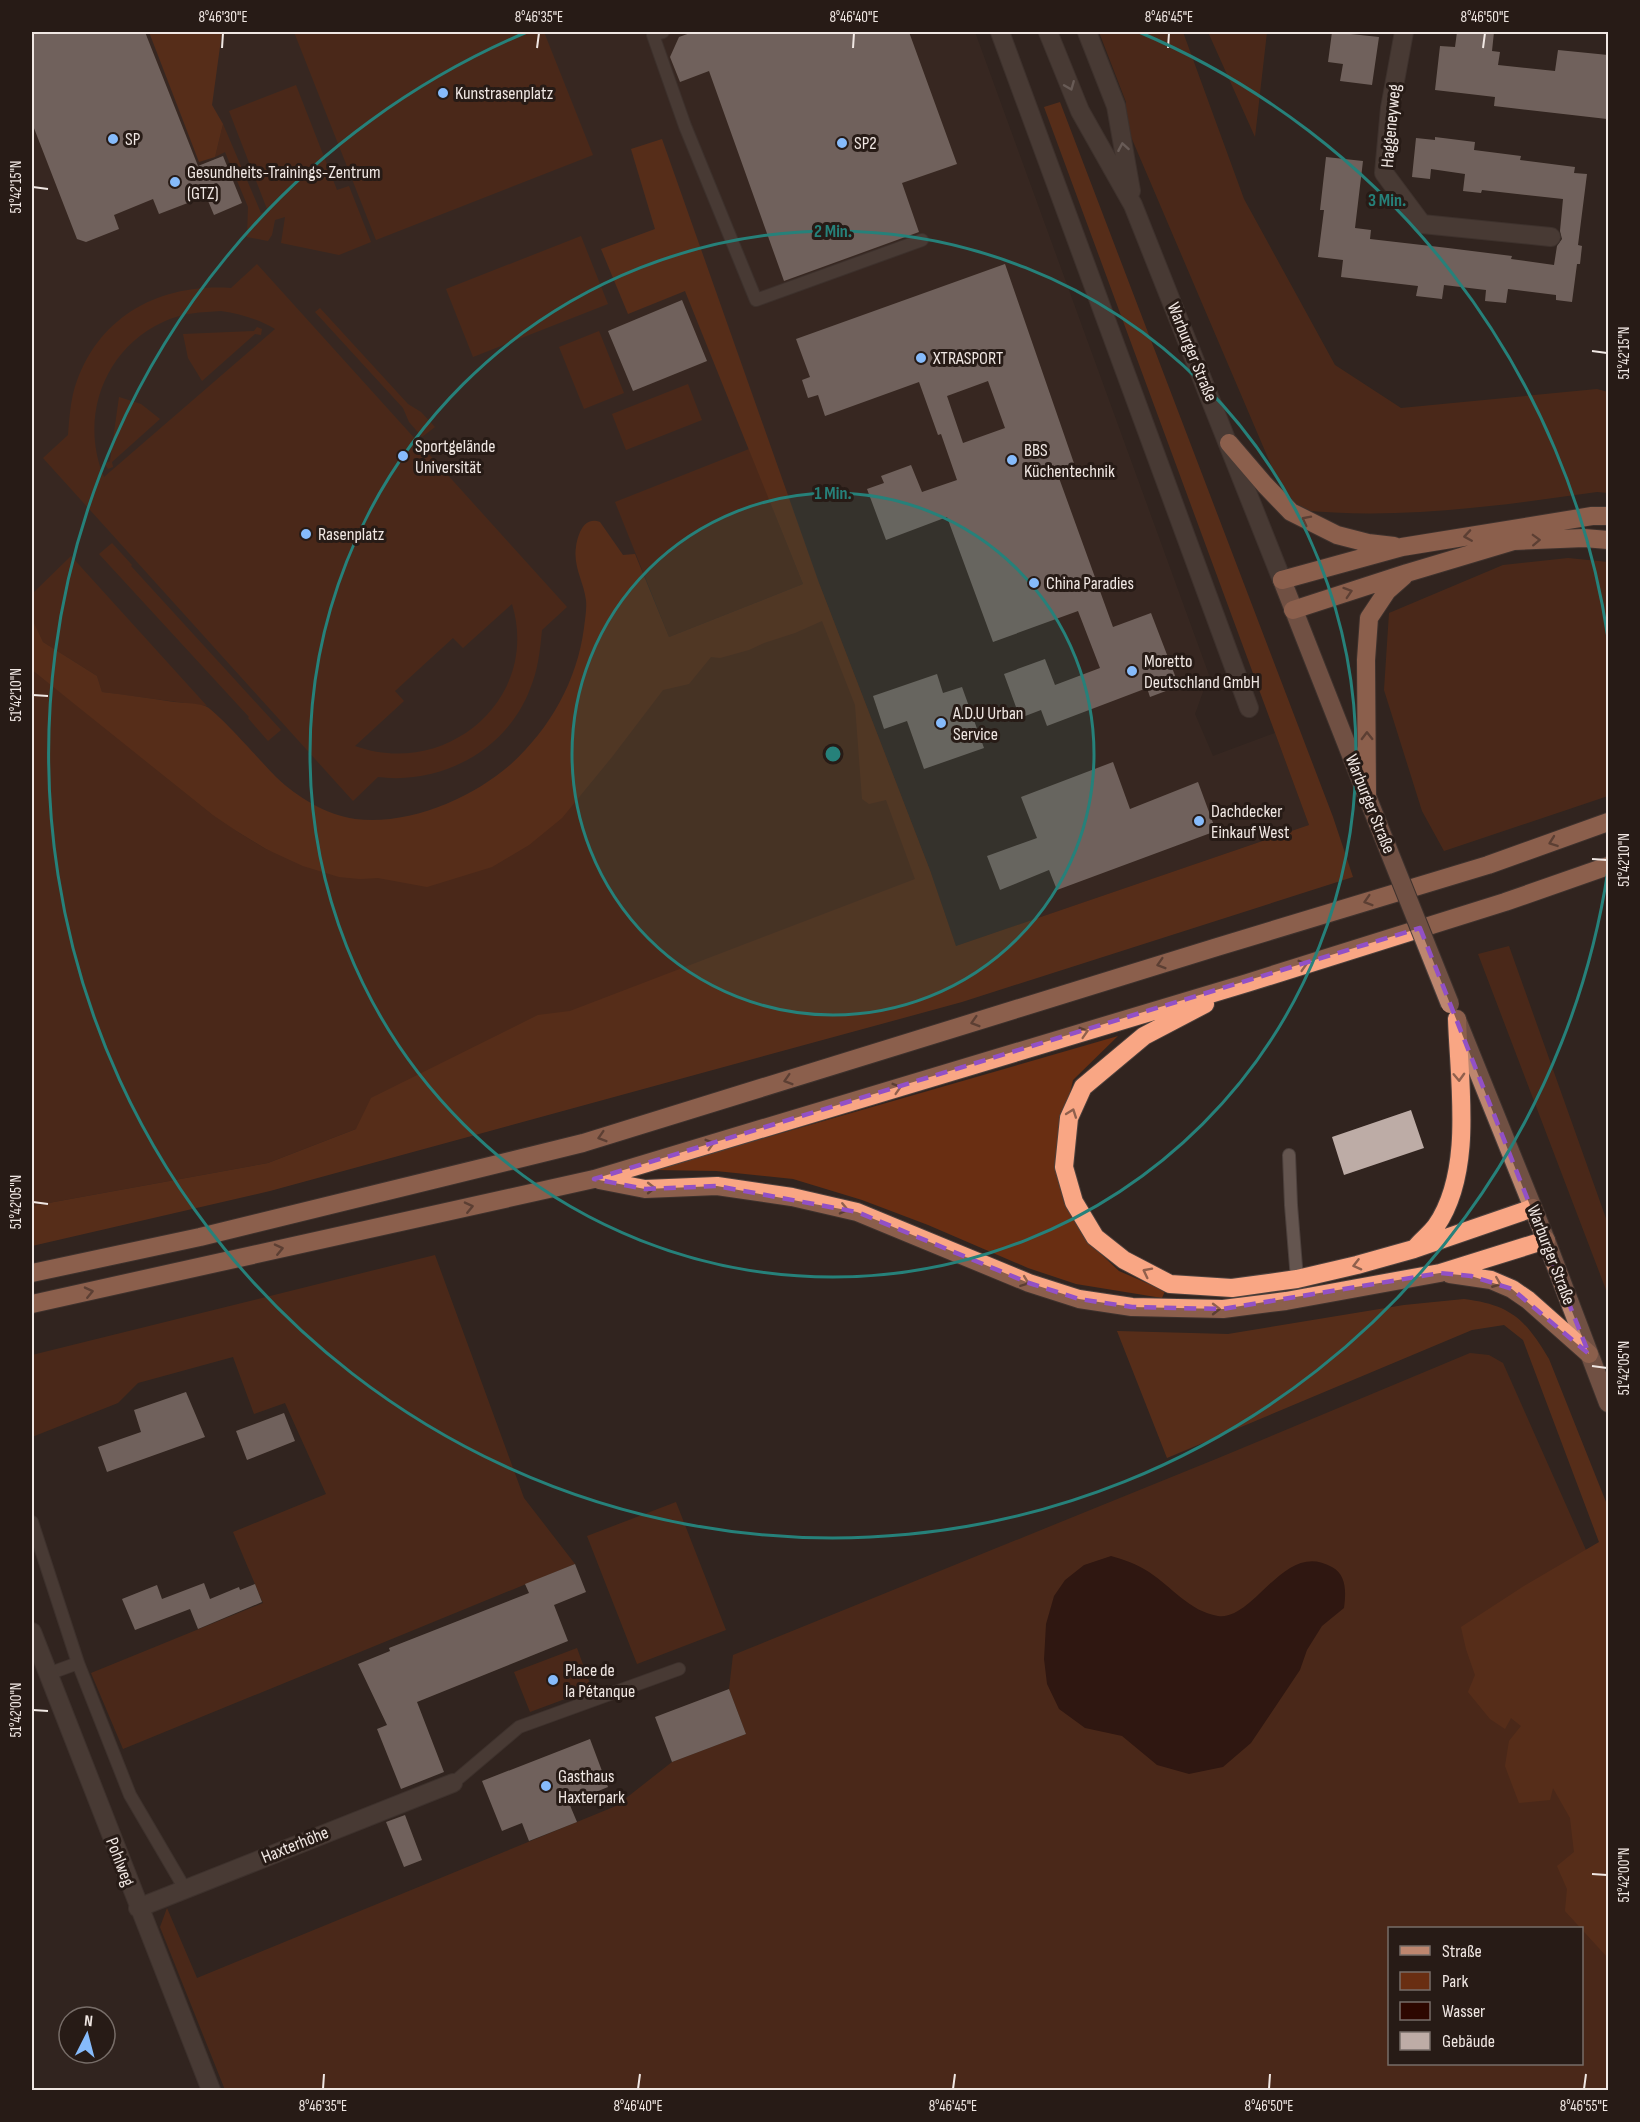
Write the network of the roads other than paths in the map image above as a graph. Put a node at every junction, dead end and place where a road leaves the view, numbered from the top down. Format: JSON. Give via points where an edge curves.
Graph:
{"nodes":[{"id":1,"x":663,"y":32,"type":"edge"},
{"id":2,"x":1000,"y":32,"type":"edge"},
{"id":3,"x":1048,"y":32,"type":"edge"},
{"id":4,"x":1086,"y":32,"type":"edge"},
{"id":5,"x":1404,"y":32,"type":"edge"},
{"id":6,"x":1133,"y":205,"type":"junction"},
{"id":7,"x":1551,"y":237,"type":"dead end"},
{"id":8,"x":922,"y":240,"type":"dead end"},
{"id":9,"x":1228,"y":443,"type":"junction"},
{"id":10,"x":1608,"y":516,"type":"edge"},
{"id":11,"x":1608,"y":540,"type":"edge"},
{"id":12,"x":1402,"y":547,"type":"junction"},
{"id":13,"x":1407,"y":573,"type":"junction"},
{"id":14,"x":1282,"y":580,"type":"junction"},
{"id":15,"x":1293,"y":610,"type":"junction"},
{"id":16,"x":1249,"y":708,"type":"dead end"},
{"id":17,"x":1367,"y":795,"type":"junction"},
{"id":18,"x":1608,"y":822,"type":"edge"},
{"id":19,"x":1608,"y":866,"type":"edge"},
{"id":20,"x":1247,"y":983,"type":"junction"},
{"id":21,"x":1454,"y":1011,"type":"junction"},
{"id":22,"x":1290,"y":1155,"type":"dead end"},
{"id":23,"x":594,"y":1179,"type":"junction"},
{"id":24,"x":1533,"y":1208,"type":"junction"},
{"id":25,"x":1546,"y":1240,"type":"junction"},
{"id":26,"x":1414,"y":1249,"type":"junction"},
{"id":27,"x":1440,"y":1273,"type":"junction"},
{"id":28,"x":32,"y":1274,"type":"edge"},
{"id":29,"x":1297,"y":1279,"type":"junction"},
{"id":30,"x":32,"y":1304,"type":"edge"},
{"id":31,"x":1589,"y":1354,"type":"junction"},
{"id":32,"x":1608,"y":1403,"type":"edge"},
{"id":33,"x":32,"y":1522,"type":"edge"},
{"id":34,"x":32,"y":1632,"type":"edge"},
{"id":35,"x":78,"y":1663,"type":"junction"},
{"id":36,"x":679,"y":1669,"type":"dead end"},
{"id":37,"x":48,"y":1674,"type":"junction"},
{"id":38,"x":453,"y":1783,"type":"joint"},
{"id":39,"x":185,"y":1889,"type":"junction"},
{"id":40,"x":138,"y":1908,"type":"junction"},
{"id":41,"x":211,"y":2091,"type":"edge"}],
"edges":[{"from":1,"to":8,"type":"lane","via":[[653,35],[685,126],[756,300]]},
{"from":2,"to":16,"type":"street"},
{"from":3,"to":6,"type":"street","name":"Warburger Straße","one_way":true,"via":[[1080,111]]},
{"from":6,"to":4,"type":"street","name":"Warburger Straße","one_way":true,"via":[[1116,106]]},
{"from":5,"to":7,"type":"street","name":"Haggeneyweg","via":[[1390,108],[1384,173],[1422,224]]},
{"from":6,"to":9,"type":"street","name":"Warburger Straße"},
{"from":12,"to":9,"type":"highway","one_way":true,"via":[[1337,535],[1291,512]]},
{"from":9,"to":14,"type":"street","name":"Warburger Straße"},
{"from":10,"to":12,"type":"highway","one_way":true},
{"from":13,"to":11,"type":"highway","one_way":true,"via":[[1514,541]]},
{"from":12,"to":14,"type":"highway"},
{"from":15,"to":13,"type":"highway","one_way":true},
{"from":17,"to":13,"type":"highway","one_way":true,"via":[[1369,618],[1387,591]]},
{"from":14,"to":15,"type":"main road","name":"Warburger Straße"},
{"from":15,"to":17,"type":"main road","name":"Warburger Straße"},
{"from":17,"to":21,"type":"main road","name":"Warburger Straße","bridge":true},
{"from":18,"to":28,"type":"highway","one_way":true,"via":[[1488,865],[583,1143]]},
{"from":20,"to":19,"type":"highway","one_way":true},
{"from":23,"to":20,"type":"highway","one_way":true},
{"from":29,"to":20,"type":"highway","one_way":true,"via":[[1232,1288],[1170,1284],[1124,1260],[1095,1237],[1074,1202],[1064,1167],[1069,1118],[1083,1087],[1144,1036]]},
{"from":21,"to":24,"type":"main road","name":"Warburger Straße"},
{"from":21,"to":26,"type":"highway","one_way":true,"via":[[1462,1142],[1458,1172],[1450,1200],[1436,1226]]},
{"from":22,"to":29,"type":"lane"},
{"from":23,"to":27,"type":"highway","one_way":true,"via":[[645,1189],[717,1186],[857,1212],[1029,1283],[1079,1299],[1132,1307],[1223,1309]]},
{"from":30,"to":23,"type":"highway","one_way":true},
{"from":24,"to":25,"type":"main road","name":"Warburger Straße"},
{"from":24,"to":26,"type":"highway"},
{"from":25,"to":27,"type":"highway"},
{"from":25,"to":31,"type":"main road","name":"Warburger Straße"},
{"from":26,"to":29,"type":"highway","one_way":true},
{"from":27,"to":31,"type":"highway","one_way":true,"via":[[1491,1280],[1512,1289]]},
{"from":31,"to":32,"type":"main road","name":"Warburger Straße"},
{"from":33,"to":35,"type":"lane"},
{"from":34,"to":37,"type":"street","name":"Pohlweg"},
{"from":35,"to":37,"type":"lane"},
{"from":35,"to":39,"type":"lane","via":[[130,1795]]},
{"from":36,"to":38,"type":"lane","via":[[519,1726]]},
{"from":37,"to":40,"type":"street","name":"Pohlweg"},
{"from":38,"to":39,"type":"street","name":"Haxterhöhe"},
{"from":39,"to":40,"type":"street","name":"Haxterhöhe"},
{"from":40,"to":41,"type":"street","name":"Pohlweg"}]}
